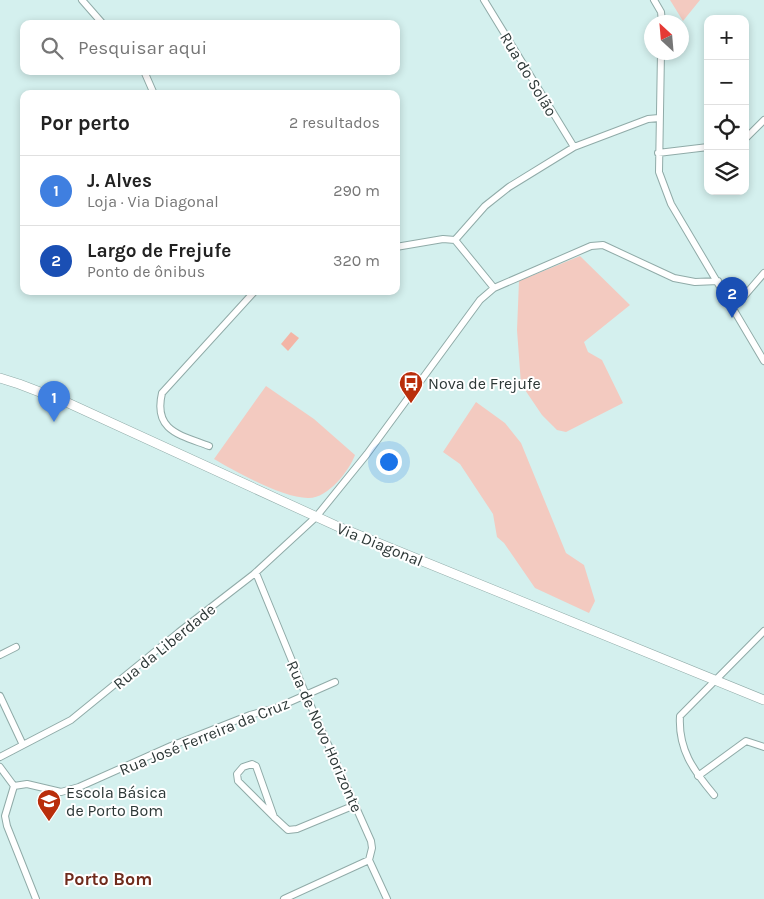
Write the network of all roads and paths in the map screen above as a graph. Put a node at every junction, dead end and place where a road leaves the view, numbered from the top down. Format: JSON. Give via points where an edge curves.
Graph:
{"nodes":[{"id":1,"x":82,"y":0,"type":"edge"},
{"id":2,"x":484,"y":0,"type":"edge"},
{"id":3,"x":654,"y":0,"type":"edge"},
{"id":4,"x":661,"y":15,"type":"edge"},
{"id":5,"x":100,"y":20,"type":"edge"},
{"id":6,"x":661,"y":60,"type":"edge"},
{"id":7,"x":146,"y":75,"type":"edge"},
{"id":8,"x":152,"y":90,"type":"edge"},
{"id":9,"x":660,"y":118,"type":"junction"},
{"id":10,"x":764,"y":120,"type":"edge"},
{"id":11,"x":749,"y":135,"type":"edge"},
{"id":12,"x":574,"y":147,"type":"junction"},
{"id":13,"x":704,"y":147,"type":"edge"},
{"id":14,"x":658,"y":153,"type":"junction"},
{"id":15,"x":455,"y":240,"type":"junction"},
{"id":16,"x":400,"y":246,"type":"edge"},
{"id":17,"x":764,"y":273,"type":"edge"},
{"id":18,"x":718,"y":281,"type":"junction"},
{"id":19,"x":494,"y":288,"type":"junction"},
{"id":20,"x":251,"y":295,"type":"edge"},
{"id":21,"x":732,"y":307,"type":"junction"},
{"id":22,"x":764,"y":361,"type":"edge"},
{"id":23,"x":0,"y":378,"type":"edge"},
{"id":24,"x":209,"y":446,"type":"dead end"},
{"id":25,"x":316,"y":517,"type":"junction"},
{"id":26,"x":256,"y":572,"type":"junction"},
{"id":27,"x":764,"y":631,"type":"edge"},
{"id":28,"x":16,"y":647,"type":"dead end"},
{"id":29,"x":0,"y":655,"type":"edge"},
{"id":30,"x":717,"y":681,"type":"junction"},
{"id":31,"x":335,"y":682,"type":"dead end"},
{"id":32,"x":306,"y":695,"type":"junction"},
{"id":33,"x":0,"y":696,"type":"edge"},
{"id":34,"x":764,"y":700,"type":"edge"},
{"id":35,"x":23,"y":745,"type":"junction"},
{"id":36,"x":764,"y":747,"type":"edge"},
{"id":37,"x":0,"y":757,"type":"edge"},
{"id":38,"x":0,"y":767,"type":"edge"},
{"id":39,"x":698,"y":776,"type":"junction"},
{"id":40,"x":14,"y":786,"type":"junction"},
{"id":41,"x":714,"y":795,"type":"dead end"},
{"id":42,"x":355,"y":805,"type":"junction"},
{"id":43,"x":274,"y":817,"type":"junction"},
{"id":44,"x":369,"y":860,"type":"junction"},
{"id":45,"x":36,"y":899,"type":"edge"},
{"id":46,"x":284,"y":899,"type":"edge"},
{"id":47,"x":386,"y":899,"type":"edge"}],
"edges":[{"from":1,"to":5,"type":"street"},
{"from":2,"to":12,"type":"street","name":"Rua do Solão"},
{"from":3,"to":4,"type":"street"},
{"from":6,"to":9,"type":"street"},
{"from":7,"to":8,"type":"street"},
{"from":9,"to":12,"type":"street","via":[[648,119]]},
{"from":9,"to":14,"type":"street"},
{"from":10,"to":11,"type":"street"},
{"from":12,"to":15,"type":"street","via":[[509,187],[485,206]]},
{"from":13,"to":14,"type":"street"},
{"from":14,"to":18,"type":"street","via":[[659,172],[671,204]]},
{"from":15,"to":16,"type":"street"},
{"from":15,"to":19,"type":"street"},
{"from":17,"to":21,"type":"street"},
{"from":18,"to":19,"type":"street","via":[[674,278],[603,245],[592,246]]},
{"from":18,"to":21,"type":"street"},
{"from":19,"to":25,"type":"street","name":"Rua da Liberdade","via":[[480,300],[367,454]]},
{"from":20,"to":24,"type":"street","via":[[162,393],[158,408],[162,422],[179,434]]},
{"from":21,"to":22,"type":"street"},
{"from":23,"to":25,"type":"main road","name":"Via Diagonal","via":[[66,402]]},
{"from":25,"to":26,"type":"street","name":"Rua da Liberdade"},
{"from":25,"to":30,"type":"main road","name":"Via Diagonal"},
{"from":26,"to":32,"type":"street","name":"Rua de Novo Horizonte"},
{"from":26,"to":35,"type":"street","name":"Rua da Liberdade","via":[[71,720]]},
{"from":27,"to":30,"type":"street"},
{"from":28,"to":29,"type":"street"},
{"from":30,"to":34,"type":"main road","name":"Via Diagonal"},
{"from":30,"to":39,"type":"street","via":[[680,716],[682,747]]},
{"from":31,"to":32,"type":"street","name":"Rua José Ferreira da Cruz"},
{"from":32,"to":40,"type":"street","name":"Rua José Ferreira da Cruz","via":[[171,746],[79,787],[61,792],[27,784]]},
{"from":32,"to":42,"type":"street","name":"Rua de Novo Horizonte"},
{"from":33,"to":35,"type":"street"},
{"from":35,"to":37,"type":"street","name":"Rua da Liberdade"},
{"from":36,"to":39,"type":"street","via":[[746,741]]},
{"from":38,"to":40,"type":"street"},
{"from":39,"to":41,"type":"street"},
{"from":40,"to":45,"type":"street","via":[[6,816],[7,826]]},
{"from":42,"to":43,"type":"street","via":[[297,829],[288,830]]},
{"from":42,"to":44,"type":"street","name":"Rua de Novo Horizonte","via":[[372,848]]},
{"from":43,"to":43,"type":"street","via":[[256,766],[243,767],[237,774],[238,781]]},
{"from":44,"to":46,"type":"street"},
{"from":44,"to":47,"type":"street","name":"Rua de Novo Horizonte"}]}
